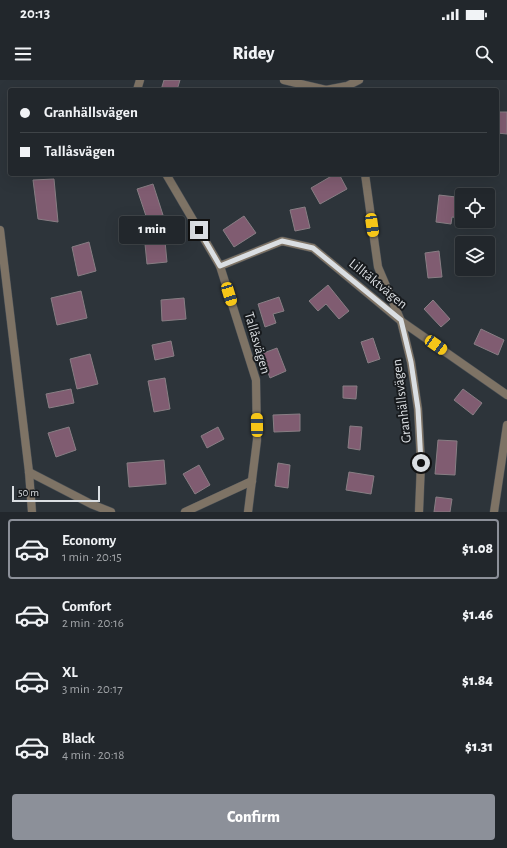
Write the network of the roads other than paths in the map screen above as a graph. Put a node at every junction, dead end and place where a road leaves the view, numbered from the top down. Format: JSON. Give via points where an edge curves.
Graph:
{"nodes":[{"id":1,"x":284,"y":80,"type":"edge"},
{"id":2,"x":340,"y":80,"type":"edge"},
{"id":3,"x":359,"y":80,"type":"edge"},
{"id":4,"x":318,"y":88,"type":"edge"},
{"id":5,"x":348,"y":88,"type":"edge"},
{"id":6,"x":167,"y":176,"type":"edge"},
{"id":7,"x":364,"y":176,"type":"edge"},
{"id":8,"x":0,"y":230,"type":"edge"},
{"id":9,"x":220,"y":266,"type":"junction"},
{"id":10,"x":401,"y":320,"type":"junction"},
{"id":11,"x":507,"y":395,"type":"edge"},
{"id":12,"x":507,"y":425,"type":"edge"},
{"id":13,"x":30,"y":472,"type":"junction"},
{"id":14,"x":252,"y":481,"type":"junction"},
{"id":15,"x":32,"y":512,"type":"edge"},
{"id":16,"x":111,"y":512,"type":"edge"},
{"id":17,"x":185,"y":512,"type":"edge"},
{"id":18,"x":248,"y":512,"type":"edge"},
{"id":19,"x":419,"y":512,"type":"edge"},
{"id":20,"x":494,"y":512,"type":"edge"}],
"edges":[{"from":1,"to":4,"type":"street"},
{"from":2,"to":5,"type":"street"},
{"from":3,"to":5,"type":"street"},
{"from":6,"to":9,"type":"street","name":"Tallåsvägen"},
{"from":7,"to":10,"type":"street","name":"Granhällsvägen","via":[[378,266]]},
{"from":8,"to":13,"type":"street"},
{"from":9,"to":10,"type":"street","name":"Lilltäktvägen","via":[[282,241],[313,248]]},
{"from":9,"to":14,"type":"street","name":"Tallåsvägen","via":[[256,380],[257,440]]},
{"from":10,"to":11,"type":"street","name":"Lilltäktvägen"},
{"from":10,"to":19,"type":"street","name":"Granhällsvägen","via":[[418,409],[421,463]]},
{"from":12,"to":20,"type":"street"},
{"from":13,"to":15,"type":"street"},
{"from":13,"to":16,"type":"street"},
{"from":14,"to":17,"type":"street"},
{"from":14,"to":18,"type":"street","name":"Tallåsvägen"}]}
